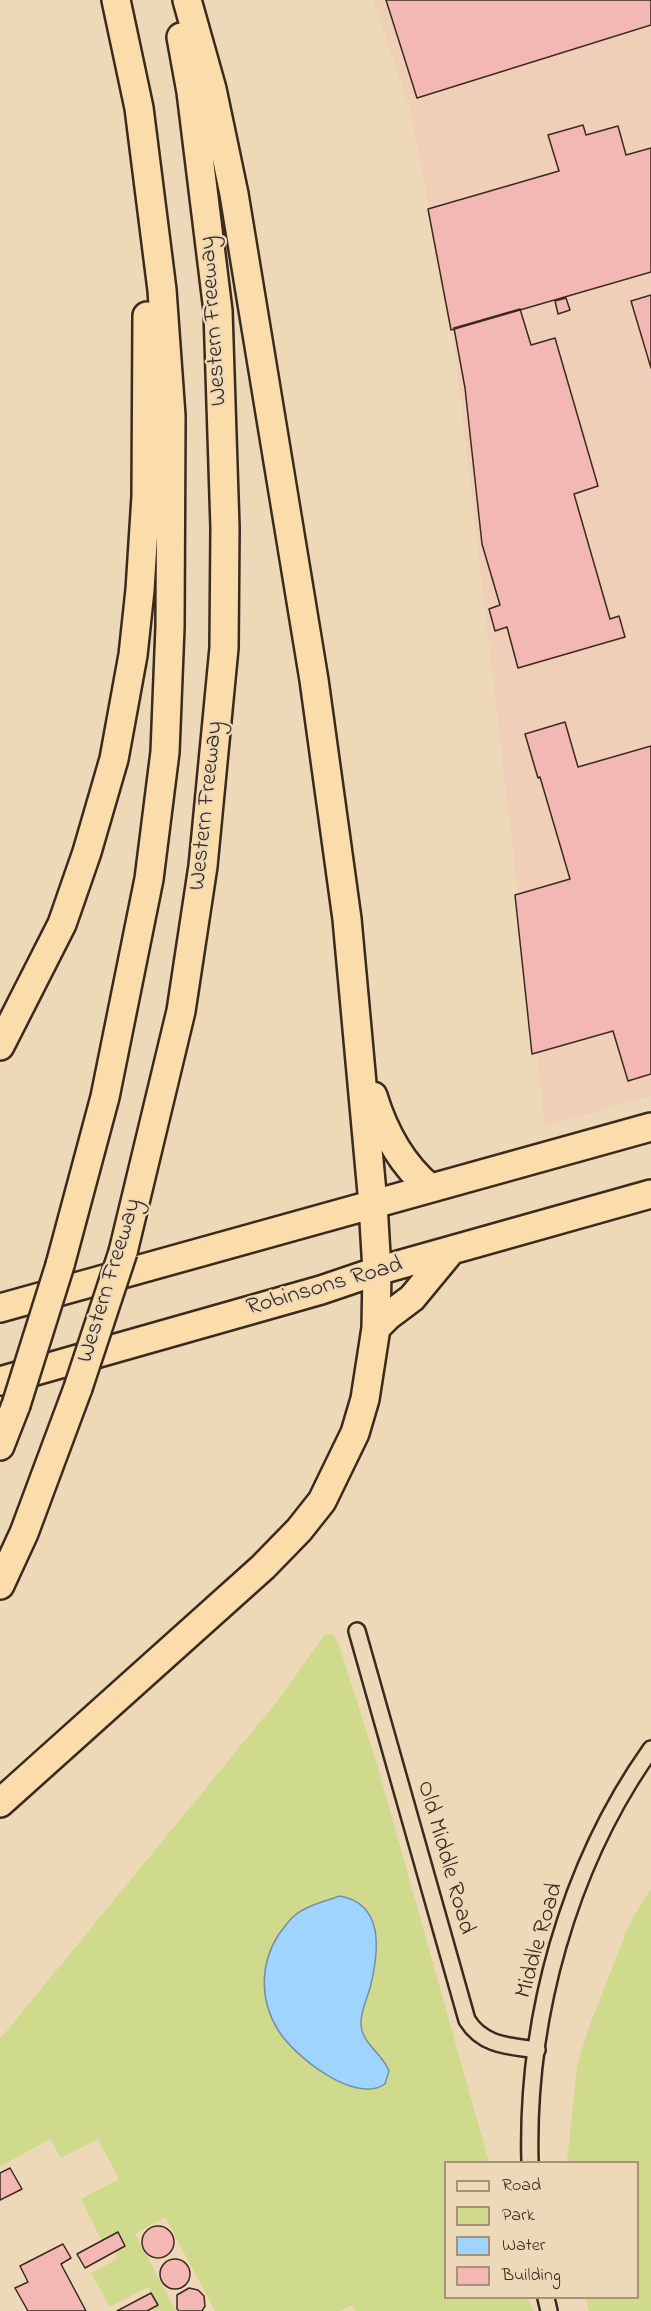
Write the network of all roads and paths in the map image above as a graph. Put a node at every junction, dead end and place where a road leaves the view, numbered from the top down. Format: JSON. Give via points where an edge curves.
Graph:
{"nodes":[{"id":1,"x":174,"y":0,"type":"edge"},
{"id":2,"x":187,"y":0,"type":"edge"},
{"id":3,"x":119,"y":8,"type":"edge"},
{"id":4,"x":360,"y":1042,"type":"junction"},
{"id":5,"x":0,"y":1046,"type":"edge"},
{"id":6,"x":651,"y":1126,"type":"edge"},
{"id":7,"x":430,"y":1188,"type":"junction"},
{"id":8,"x":651,"y":1194,"type":"edge"},
{"id":9,"x":374,"y":1204,"type":"junction"},
{"id":10,"x":450,"y":1251,"type":"junction"},
{"id":11,"x":377,"y":1271,"type":"junction"},
{"id":12,"x":0,"y":1308,"type":"edge"},
{"id":13,"x":376,"y":1328,"type":"junction"},
{"id":14,"x":0,"y":1381,"type":"edge"},
{"id":15,"x":0,"y":1446,"type":"edge"},
{"id":16,"x":0,"y":1585,"type":"edge"},
{"id":17,"x":357,"y":1631,"type":"dead end"},
{"id":18,"x":651,"y":1749,"type":"edge"},
{"id":19,"x":0,"y":1803,"type":"edge"},
{"id":20,"x":537,"y":2050,"type":"junction"},
{"id":21,"x":530,"y":2161,"type":"edge"}],
"edges":[{"from":1,"to":16,"type":"highway","name":"Western Freeway","bridge":true,"via":[[191,92],[218,311],[225,528],[224,648],[203,866],[181,1011],[123,1252],[78,1388],[24,1533]]},
{"from":2,"to":4,"type":"highway","via":[[212,89],[260,348],[315,691]]},
{"from":3,"to":5,"type":"highway","via":[[147,271],[146,496],[133,655],[114,759],[87,852],[62,924]]},
{"from":3,"to":15,"type":"highway","name":"Western Freeway","bridge":true,"via":[[139,108],[162,290],[171,416],[165,752],[149,879],[108,1086],[60,1265]]},
{"from":4,"to":7,"type":"highway","via":[[374,1099],[393,1144],[415,1175]]},
{"from":4,"to":9,"type":"highway"},
{"from":6,"to":7,"type":"highway"},
{"from":7,"to":9,"type":"highway"},
{"from":8,"to":10,"type":"highway","name":"Robinsons Road"},
{"from":9,"to":11,"type":"highway"},
{"from":9,"to":12,"type":"highway"},
{"from":10,"to":11,"type":"highway","name":"Robinsons Road"},
{"from":10,"to":13,"type":"highway","via":[[412,1298]]},
{"from":11,"to":13,"type":"highway"},
{"from":11,"to":14,"type":"highway","name":"Robinsons Road"},
{"from":13,"to":19,"type":"highway","via":[[365,1399],[355,1433],[322,1501],[255,1575]]},
{"from":17,"to":20,"type":"street","name":"Old Middle Road","via":[[467,2020],[482,2037],[495,2043]]},
{"from":18,"to":20,"type":"street","name":"Middle Road","via":[[606,1824],[574,1900],[551,1976]]},
{"from":20,"to":21,"type":"street","name":"Middle Road","via":[[530,2109]]}]}
